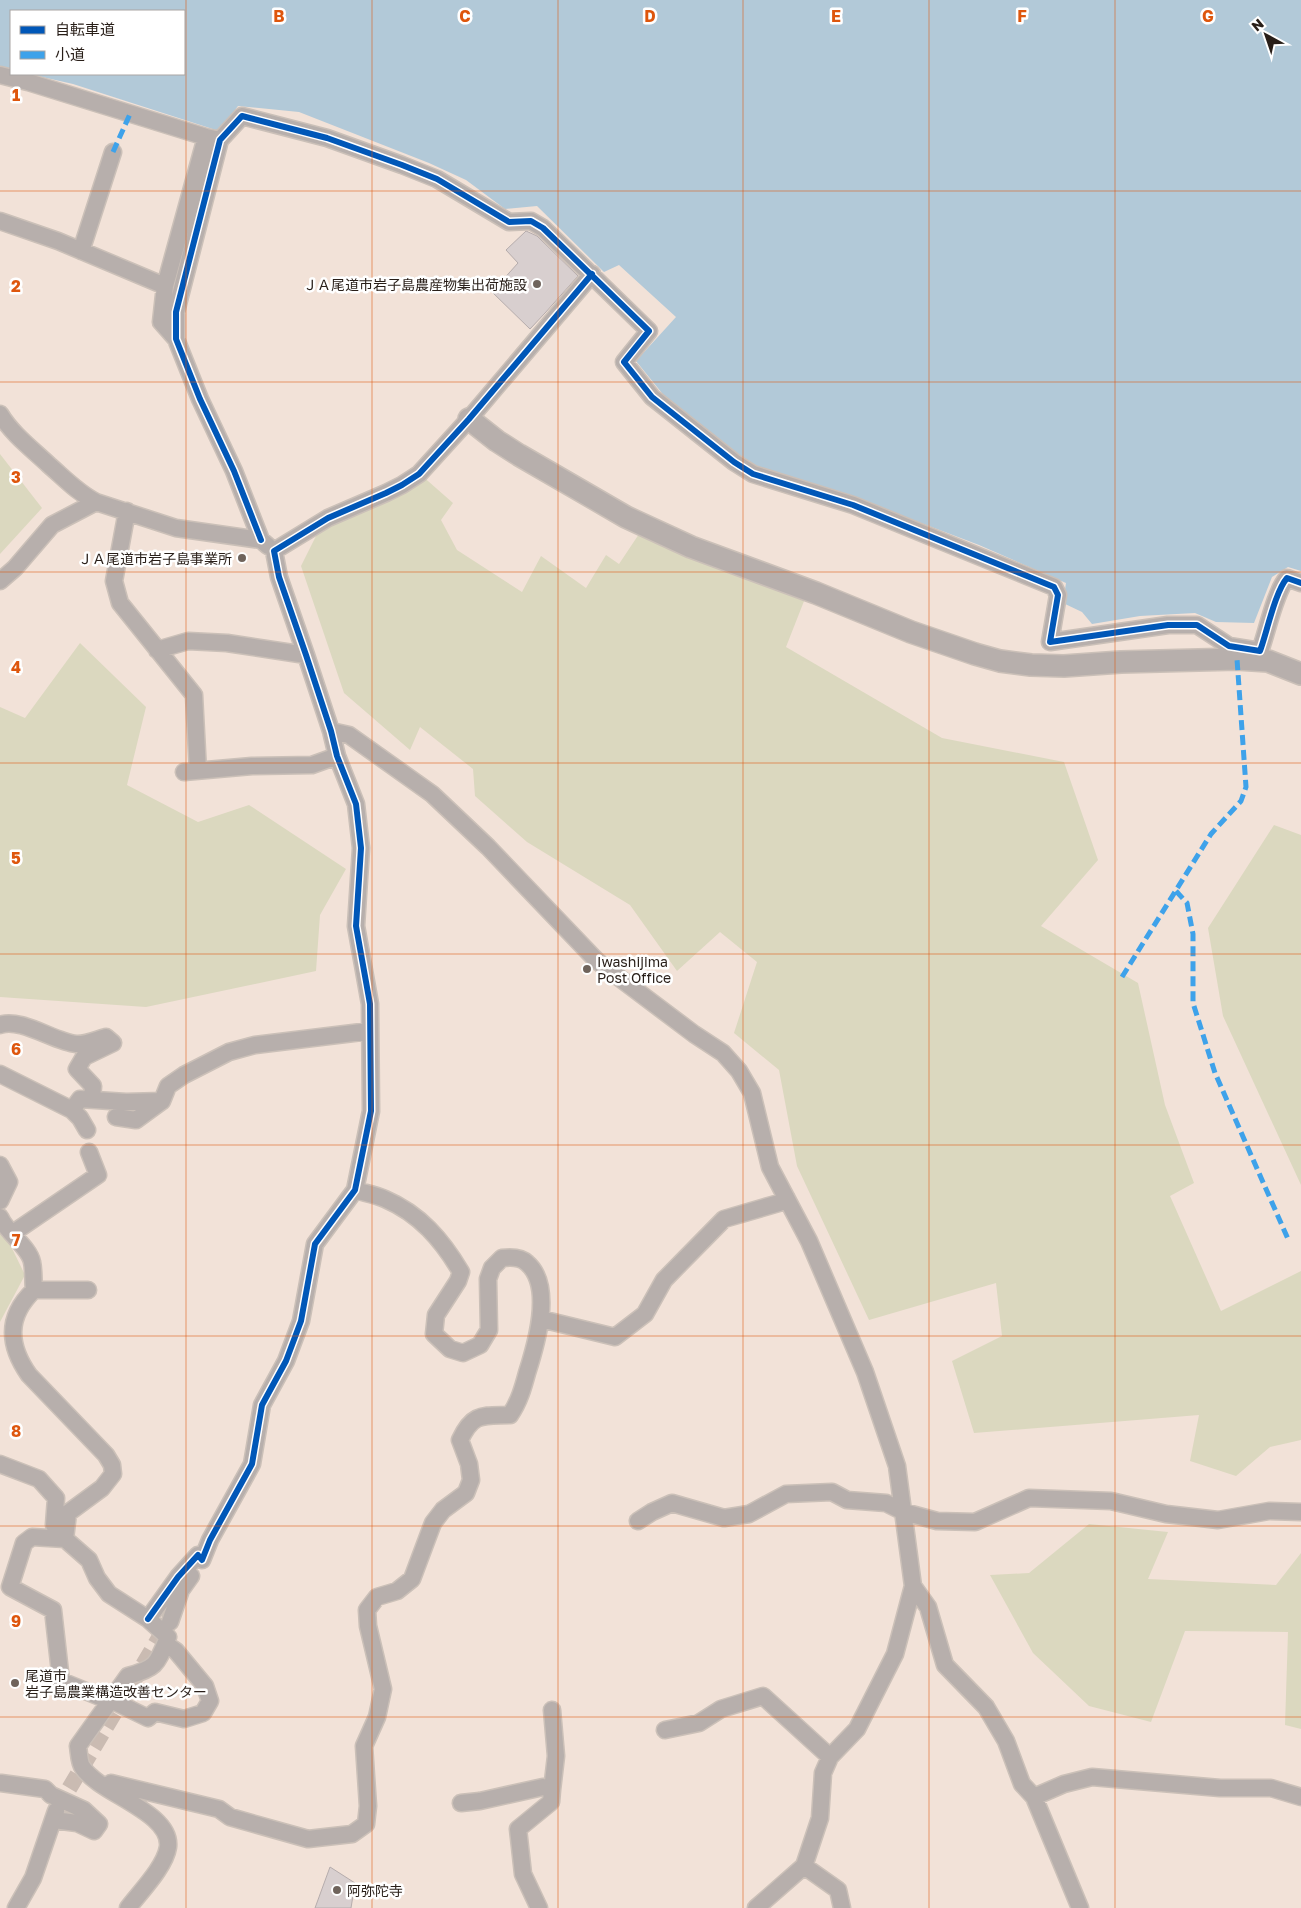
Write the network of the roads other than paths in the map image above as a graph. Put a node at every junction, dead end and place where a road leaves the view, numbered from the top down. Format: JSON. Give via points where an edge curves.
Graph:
{"nodes":[{"id":1,"x":0,"y":75,"type":"edge"},
{"id":2,"x":213,"y":139,"type":"junction"},
{"id":3,"x":113,"y":152,"type":"dead end"},
{"id":4,"x":0,"y":221,"type":"edge"},
{"id":5,"x":81,"y":251,"type":"junction"},
{"id":6,"x":592,"y":274,"type":"junction"},
{"id":7,"x":165,"y":286,"type":"junction"},
{"id":8,"x":176,"y":339,"type":"junction"},
{"id":9,"x":0,"y":414,"type":"edge"},
{"id":10,"x":469,"y":419,"type":"junction"},
{"id":11,"x":96,"y":502,"type":"junction"},
{"id":12,"x":127,"y":511,"type":"junction"},
{"id":13,"x":261,"y":540,"type":"junction"},
{"id":14,"x":274,"y":551,"type":"junction"},
{"id":15,"x":0,"y":581,"type":"edge"},
{"id":16,"x":1301,"y":583,"type":"edge"},
{"id":17,"x":157,"y":650,"type":"junction"},
{"id":18,"x":306,"y":655,"type":"junction"},
{"id":19,"x":1301,"y":674,"type":"edge"},
{"id":20,"x":331,"y":731,"type":"junction"},
{"id":21,"x":337,"y":756,"type":"junction"},
{"id":22,"x":0,"y":1025,"type":"edge"},
{"id":23,"x":370,"y":1031,"type":"junction"},
{"id":24,"x":0,"y":1074,"type":"edge"},
{"id":25,"x":92,"y":1099,"type":"junction"},
{"id":26,"x":162,"y":1101,"type":"junction"},
{"id":27,"x":72,"y":1110,"type":"junction"},
{"id":28,"x":116,"y":1117,"type":"dead end"},
{"id":29,"x":87,"y":1130,"type":"dead end"},
{"id":30,"x":89,"y":1152,"type":"dead end"},
{"id":31,"x":0,"y":1165,"type":"edge"},
{"id":32,"x":355,"y":1190,"type":"junction"},
{"id":33,"x":786,"y":1197,"type":"junction"},
{"id":34,"x":0,"y":1201,"type":"edge"},
{"id":35,"x":0,"y":1217,"type":"edge"},
{"id":36,"x":13,"y":1233,"type":"junction"},
{"id":37,"x":34,"y":1290,"type":"junction"},
{"id":38,"x":88,"y":1290,"type":"dead end"},
{"id":39,"x":541,"y":1319,"type":"junction"},
{"id":40,"x":0,"y":1464,"type":"edge"},
{"id":41,"x":904,"y":1512,"type":"junction"},
{"id":42,"x":1301,"y":1512,"type":"edge"},
{"id":43,"x":638,"y":1521,"type":"dead end"},
{"id":44,"x":65,"y":1539,"type":"junction"},
{"id":45,"x":202,"y":1560,"type":"junction"},
{"id":46,"x":913,"y":1586,"type":"junction"},
{"id":47,"x":148,"y":1619,"type":"junction"},
{"id":48,"x":170,"y":1622,"type":"tunnel mouth"},
{"id":49,"x":166,"y":1644,"type":"junction"},
{"id":50,"x":110,"y":1700,"type":"junction"},
{"id":51,"x":552,"y":1710,"type":"dead end"},
{"id":52,"x":665,"y":1730,"type":"dead end"},
{"id":53,"x":830,"y":1757,"type":"junction"},
{"id":54,"x":1,"y":1783,"type":"edge"},
{"id":55,"x":106,"y":1787,"type":"junction"},
{"id":56,"x":552,"y":1790,"type":"junction"},
{"id":57,"x":1034,"y":1797,"type":"junction"},
{"id":58,"x":1301,"y":1797,"type":"edge"},
{"id":59,"x":461,"y":1804,"type":"dead end"},
{"id":60,"x":804,"y":1866,"type":"junction"},
{"id":61,"x":16,"y":1908,"type":"edge"},
{"id":62,"x":128,"y":1908,"type":"edge"},
{"id":63,"x":539,"y":1908,"type":"edge"},
{"id":64,"x":756,"y":1908,"type":"edge"},
{"id":65,"x":842,"y":1908,"type":"edge"},
{"id":66,"x":1080,"y":1908,"type":"edge"}],
"edges":[{"from":1,"to":2,"type":"street"},
{"from":2,"to":6,"type":"street","via":[[242,116],[327,138],[436,179],[509,222],[531,220]]},
{"from":2,"to":7,"type":"street"},
{"from":2,"to":8,"type":"street","via":[[176,312]]},
{"from":3,"to":5,"type":"street"},
{"from":4,"to":5,"type":"street"},
{"from":5,"to":7,"type":"street"},
{"from":6,"to":10,"type":"street"},
{"from":6,"to":16,"type":"street","via":[[649,331],[624,362],[652,397],[753,474],[853,505],[1054,587],[1058,595],[1050,642],[1168,625],[1197,625],[1229,646],[1260,651],[1281,586],[1287,578]]},
{"from":7,"to":8,"type":"street","via":[[161,322]]},
{"from":8,"to":13,"type":"street"},
{"from":9,"to":11,"type":"street","via":[[11,430],[84,496]]},
{"from":10,"to":14,"type":"street","via":[[419,474],[402,485],[328,518]]},
{"from":10,"to":19,"type":"street","via":[[519,455],[626,517],[674,540],[975,654],[1000,661],[1064,666],[1237,658],[1268,662]]},
{"from":11,"to":12,"type":"street"},
{"from":11,"to":15,"type":"street","via":[[52,525]]},
{"from":12,"to":13,"type":"street","via":[[176,528]]},
{"from":12,"to":17,"type":"street","via":[[114,581],[120,602]]},
{"from":13,"to":14,"type":"street"},
{"from":14,"to":18,"type":"street","via":[[279,577]]},
{"from":17,"to":18,"type":"street","via":[[188,641],[227,643]]},
{"from":17,"to":21,"type":"street","via":[[194,696],[191,771],[312,765]]},
{"from":18,"to":20,"type":"street"},
{"from":20,"to":21,"type":"street"},
{"from":20,"to":33,"type":"street","via":[[349,735],[432,794],[488,847],[597,961],[723,1053],[740,1071],[752,1093],[770,1167]]},
{"from":21,"to":23,"type":"street","via":[[356,804],[361,848],[356,926],[370,1004]]},
{"from":22,"to":25,"type":"street","via":[[18,1025],[77,1044],[106,1037],[113,1043],[84,1057],[77,1069],[93,1086]]},
{"from":23,"to":26,"type":"street","via":[[255,1045],[229,1052],[168,1086]]},
{"from":23,"to":32,"type":"street","via":[[371,1111]]},
{"from":24,"to":27,"type":"street"},
{"from":25,"to":26,"type":"street"},
{"from":25,"to":27,"type":"street","via":[[80,1099]]},
{"from":26,"to":28,"type":"street","via":[[136,1120]]},
{"from":27,"to":29,"type":"street"},
{"from":30,"to":36,"type":"street","via":[[98,1175]]},
{"from":31,"to":34,"type":"street","via":[[9,1182]]},
{"from":32,"to":39,"type":"street","via":[[385,1199],[422,1221],[447,1248],[461,1272],[436,1315],[434,1334],[450,1350],[463,1353],[480,1345],[489,1330],[488,1279],[492,1268],[502,1258],[513,1257],[527,1262],[537,1276]]},
{"from":32,"to":45,"type":"street","via":[[315,1244],[301,1320],[286,1360],[262,1405],[252,1464]]},
{"from":33,"to":39,"type":"street","via":[[778,1203],[724,1219],[664,1280],[645,1314],[615,1338]]},
{"from":33,"to":41,"type":"street","via":[[809,1241],[865,1372],[897,1466]]},
{"from":35,"to":36,"type":"street","via":[[4,1227]]},
{"from":36,"to":37,"type":"street","via":[[32,1260]]},
{"from":37,"to":38,"type":"street"},
{"from":37,"to":44,"type":"street","via":[[23,1300],[12,1332],[19,1362],[112,1465],[113,1474],[102,1488],[68,1513]]},
{"from":39,"to":55,"type":"street","via":[[538,1341],[517,1406],[510,1415],[480,1416],[466,1426],[460,1440],[470,1464],[471,1480],[466,1493],[442,1510],[433,1523],[412,1579],[397,1591],[377,1596],[367,1610],[383,1690],[377,1717],[364,1746],[366,1824],[352,1834],[308,1839],[230,1817],[219,1809],[111,1783]]},
{"from":40,"to":44,"type":"street","via":[[39,1479],[56,1498],[54,1525]]},
{"from":41,"to":42,"type":"street","via":[[937,1521],[975,1522],[1029,1498],[1111,1501],[1166,1514],[1218,1520],[1269,1511]]},
{"from":41,"to":43,"type":"street","via":[[886,1503],[847,1500],[832,1492],[786,1494],[750,1514],[724,1518],[672,1503]]},
{"from":41,"to":46,"type":"street"},
{"from":44,"to":47,"type":"street","via":[[89,1560],[109,1594]]},
{"from":44,"to":50,"type":"street","via":[[32,1537],[24,1543],[10,1587],[54,1610],[61,1681]]},
{"from":45,"to":47,"type":"street","via":[[198,1555]]},
{"from":45,"to":48,"type":"street","via":[[181,1590]]},
{"from":46,"to":53,"type":"street","via":[[895,1654],[857,1728]]},
{"from":46,"to":57,"type":"street","via":[[928,1607],[945,1665],[986,1707],[1006,1741],[1022,1784]]},
{"from":47,"to":49,"type":"street","via":[[168,1638]]},
{"from":49,"to":50,"type":"street","via":[[158,1660],[147,1671],[128,1676]]},
{"from":49,"to":50,"type":"street","via":[[176,1650],[205,1686],[210,1701],[203,1713],[184,1719],[155,1712],[148,1718]]},
{"from":50,"to":55,"type":"street","via":[[78,1746],[82,1767]]},
{"from":51,"to":56,"type":"street","via":[[556,1756]]},
{"from":52,"to":53,"type":"street","via":[[698,1723],[721,1709],[763,1696]]},
{"from":53,"to":60,"type":"street","via":[[823,1773],[820,1818]]},
{"from":54,"to":61,"type":"street","via":[[45,1789],[84,1810],[99,1824],[94,1831],[55,1815],[33,1878]]},
{"from":55,"to":62,"type":"street","via":[[152,1817],[164,1829],[168,1846],[161,1864]]},
{"from":56,"to":59,"type":"street","via":[[543,1787]]},
{"from":56,"to":63,"type":"street","via":[[551,1802],[518,1829],[523,1874]]},
{"from":57,"to":58,"type":"street","via":[[1064,1784],[1092,1777],[1220,1788],[1271,1788]]},
{"from":57,"to":66,"type":"street"},
{"from":60,"to":64,"type":"street"},
{"from":60,"to":65,"type":"street","via":[[838,1890]]}]}
